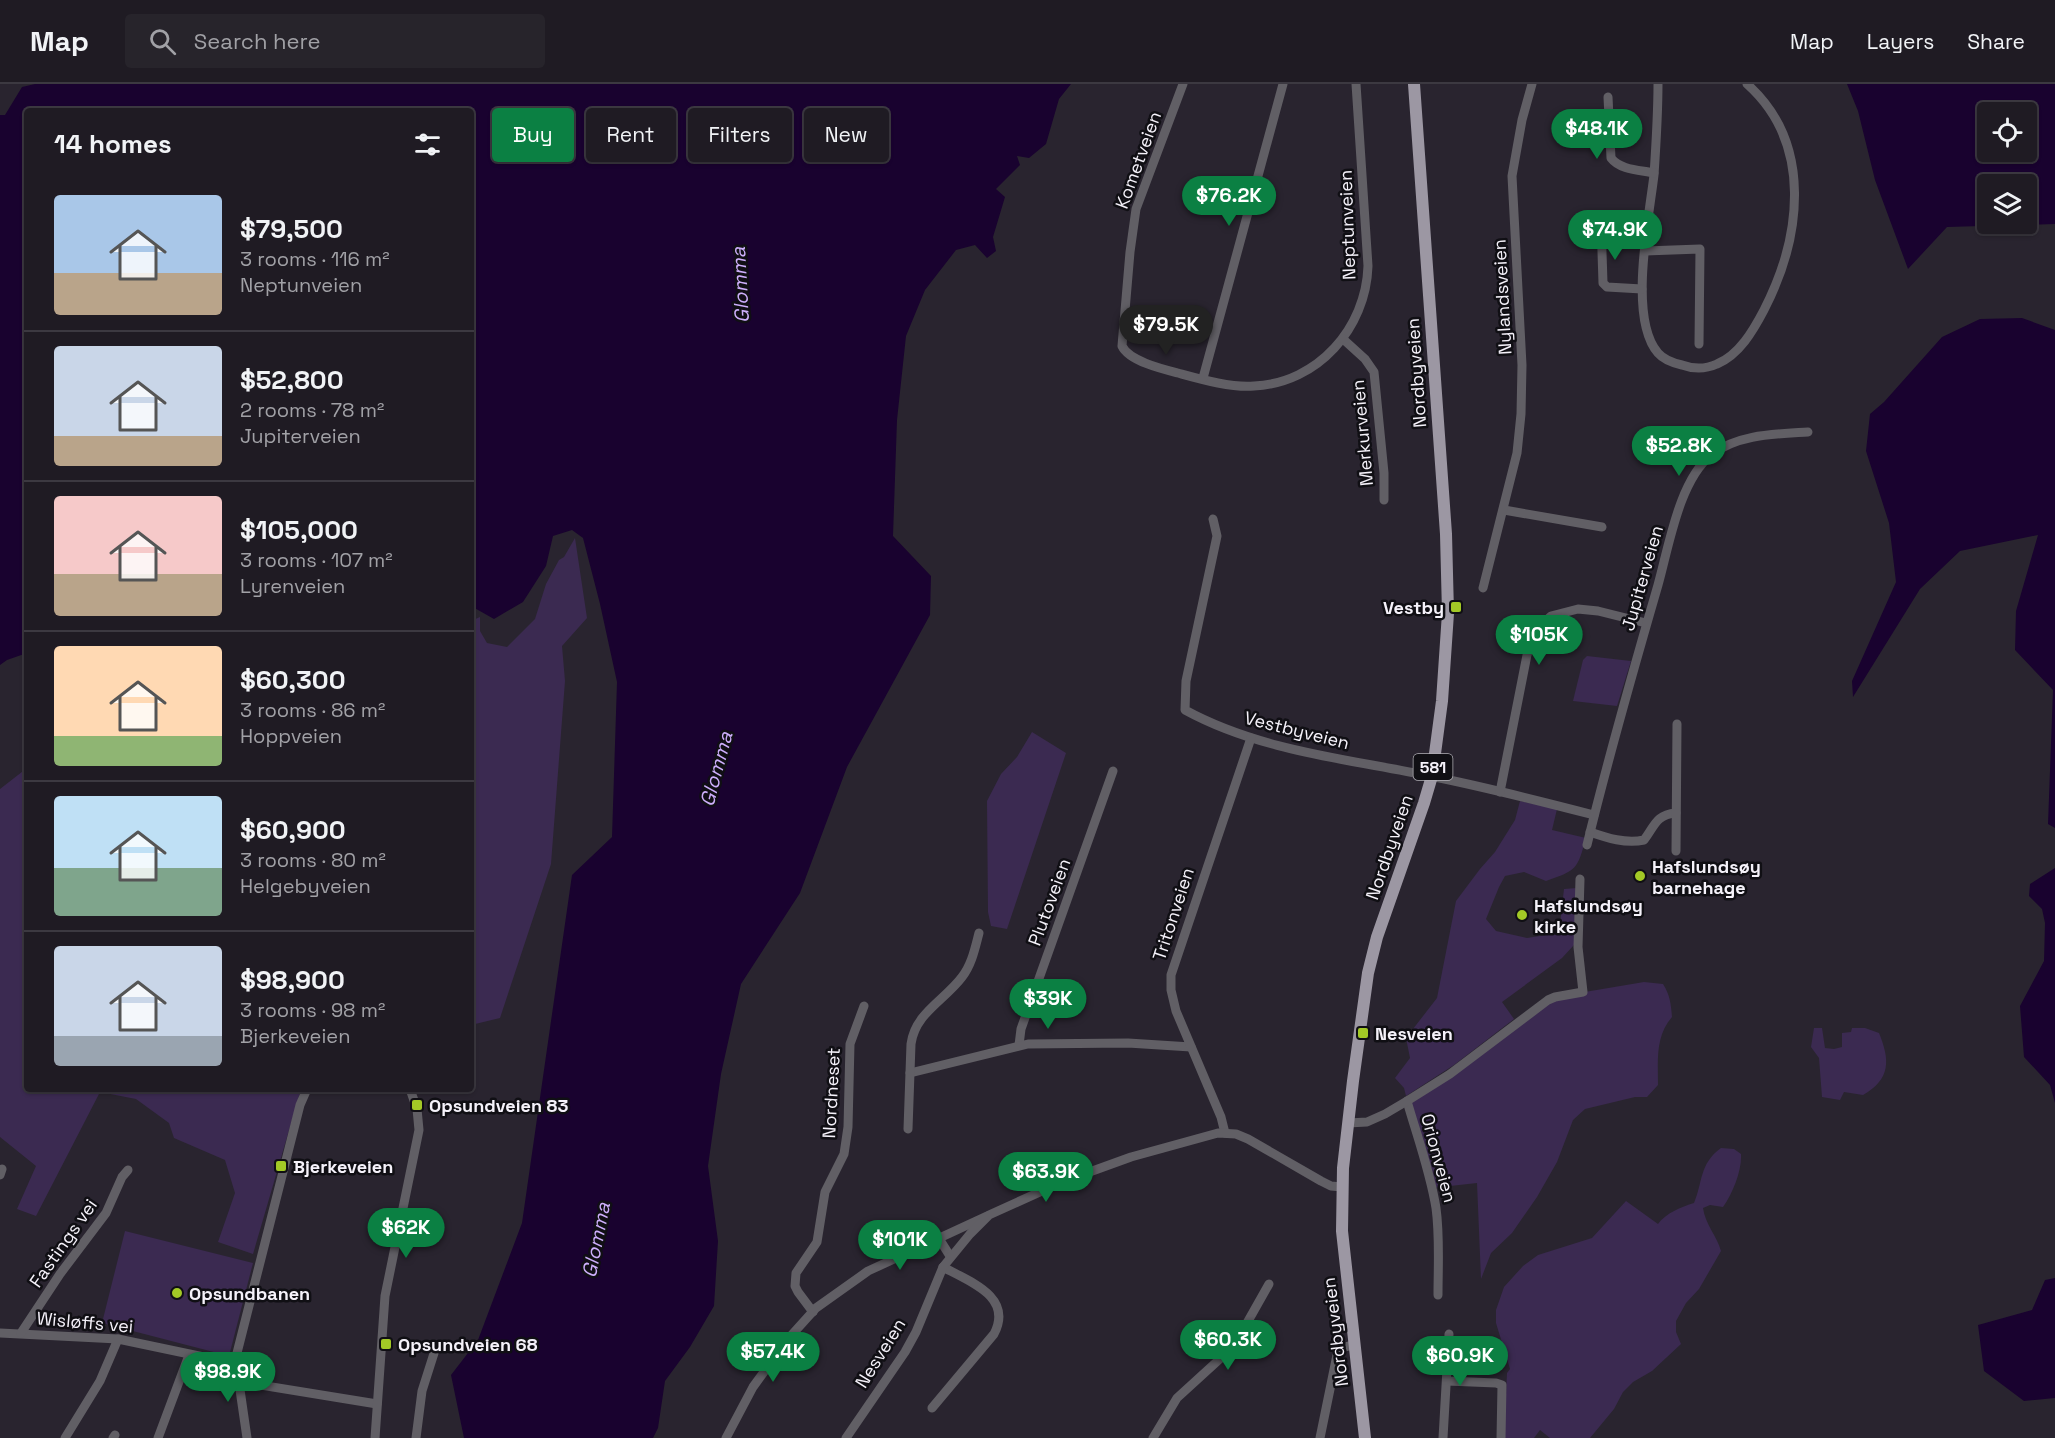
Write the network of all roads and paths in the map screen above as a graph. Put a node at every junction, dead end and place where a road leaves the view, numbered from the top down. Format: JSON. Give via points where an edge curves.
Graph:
{"nodes":[{"id":1,"x":1183,"y":84,"type":"edge"},
{"id":2,"x":1283,"y":84,"type":"edge"},
{"id":3,"x":1356,"y":84,"type":"edge"},
{"id":4,"x":1414,"y":84,"type":"edge"},
{"id":5,"x":1532,"y":84,"type":"edge"},
{"id":6,"x":1658,"y":84,"type":"edge"},
{"id":7,"x":1747,"y":84,"type":"edge"},
{"id":8,"x":1608,"y":97,"type":"dead end"},
{"id":9,"x":1654,"y":173,"type":"junction"},
{"id":10,"x":1601,"y":221,"type":"dead end"},
{"id":11,"x":1645,"y":251,"type":"junction"},
{"id":12,"x":1642,"y":289,"type":"junction"},
{"id":13,"x":1343,"y":339,"type":"junction"},
{"id":14,"x":1699,"y":344,"type":"dead end"},
{"id":15,"x":1127,"y":354,"type":"joint"},
{"id":16,"x":1203,"y":378,"type":"junction"},
{"id":17,"x":1808,"y":432,"type":"dead end"},
{"id":18,"x":1384,"y":500,"type":"dead end"},
{"id":19,"x":1504,"y":510,"type":"junction"},
{"id":20,"x":1213,"y":519,"type":"dead end"},
{"id":21,"x":1602,"y":527,"type":"dead end"},
{"id":22,"x":1484,"y":588,"type":"dead end"},
{"id":23,"x":1646,"y":623,"type":"junction"},
{"id":24,"x":1677,"y":724,"type":"dead end"},
{"id":25,"x":1251,"y":738,"type":"junction"},
{"id":26,"x":1113,"y":771,"type":"dead end"},
{"id":27,"x":1432,"y":776,"type":"junction"},
{"id":28,"x":1500,"y":792,"type":"junction"},
{"id":29,"x":1676,"y":813,"type":"junction"},
{"id":30,"x":1594,"y":815,"type":"junction"},
{"id":31,"x":1590,"y":832,"type":"junction"},
{"id":32,"x":1587,"y":845,"type":"dead end"},
{"id":33,"x":1676,"y":851,"type":"dead end"},
{"id":34,"x":1580,"y":879,"type":"dead end"},
{"id":35,"x":979,"y":933,"type":"dead end"},
{"id":36,"x":864,"y":1006,"type":"dead end"},
{"id":37,"x":1019,"y":1045,"type":"junction"},
{"id":38,"x":1191,"y":1047,"type":"junction"},
{"id":39,"x":910,"y":1074,"type":"junction"},
{"id":40,"x":306,"y":1092,"type":"edge"},
{"id":41,"x":411,"y":1092,"type":"edge"},
{"id":42,"x":1407,"y":1101,"type":"junction"},
{"id":43,"x":1348,"y":1123,"type":"junction"},
{"id":44,"x":908,"y":1129,"type":"dead end"},
{"id":45,"x":1226,"y":1133,"type":"junction"},
{"id":46,"x":128,"y":1170,"type":"dead end"},
{"id":47,"x":1342,"y":1187,"type":"junction"},
{"id":48,"x":989,"y":1215,"type":"junction"},
{"id":49,"x":938,"y":1237,"type":"junction"},
{"id":50,"x":950,"y":1256,"type":"junction"},
{"id":51,"x":943,"y":1268,"type":"junction"},
{"id":52,"x":1269,"y":1284,"type":"dead end"},
{"id":53,"x":1438,"y":1295,"type":"dead end"},
{"id":54,"x":813,"y":1312,"type":"junction"},
{"id":55,"x":0,"y":1333,"type":"edge"},
{"id":56,"x":21,"y":1333,"type":"junction"},
{"id":57,"x":1449,"y":1334,"type":"dead end"},
{"id":58,"x":118,"y":1339,"type":"junction"},
{"id":59,"x":1355,"y":1344,"type":"junction"},
{"id":60,"x":436,"y":1347,"type":"dead end"},
{"id":61,"x":189,"y":1355,"type":"junction"},
{"id":62,"x":237,"y":1364,"type":"junction"},
{"id":63,"x":1447,"y":1381,"type":"junction"},
{"id":64,"x":239,"y":1383,"type":"junction"},
{"id":65,"x":377,"y":1404,"type":"junction"},
{"id":66,"x":932,"y":1408,"type":"dead end"},
{"id":67,"x":65,"y":1438,"type":"edge"},
{"id":68,"x":158,"y":1438,"type":"edge"},
{"id":69,"x":247,"y":1438,"type":"edge"},
{"id":70,"x":375,"y":1438,"type":"edge"},
{"id":71,"x":416,"y":1438,"type":"edge"},
{"id":72,"x":726,"y":1438,"type":"edge"},
{"id":73,"x":846,"y":1438,"type":"edge"},
{"id":74,"x":1153,"y":1438,"type":"edge"},
{"id":75,"x":1320,"y":1438,"type":"edge"},
{"id":76,"x":1365,"y":1438,"type":"edge"},
{"id":77,"x":1443,"y":1438,"type":"edge"},
{"id":78,"x":1501,"y":1438,"type":"edge"}],
"edges":[{"from":1,"to":15,"type":"street","name":"Kometveien","via":[[1136,209],[1122,342]]},
{"from":2,"to":16,"type":"street"},
{"from":3,"to":13,"type":"street","name":"Neptunveien","via":[[1367,275],[1359,312]]},
{"from":4,"to":27,"type":"main road","name":"Nordbyveien","number":"581","via":[[1447,563],[1444,672]]},
{"from":5,"to":19,"type":"street","name":"Nylandsveien","via":[[1512,176],[1522,402],[1517,453]]},
{"from":6,"to":9,"type":"street"},
{"from":7,"to":12,"type":"street","via":[[1777,122],[1789,152],[1794,182],[1791,231],[1778,279],[1764,309],[1742,344],[1726,360],[1712,366],[1686,367],[1665,358],[1654,347],[1645,319]]},
{"from":8,"to":9,"type":"street","via":[[1611,158],[1622,166]]},
{"from":9,"to":11,"type":"street"},
{"from":10,"to":12,"type":"street","via":[[1603,283],[1608,287]]},
{"from":11,"to":12,"type":"street"},
{"from":11,"to":14,"type":"street","via":[[1700,249]]},
{"from":13,"to":16,"type":"street","name":"Neptunveien","via":[[1313,366],[1280,382],[1245,387]]},
{"from":13,"to":18,"type":"street","name":"Merkurveien","via":[[1374,372]]},
{"from":15,"to":16,"type":"street","name":"Neptunveien","via":[[1170,372]]},
{"from":17,"to":23,"type":"street","name":"Jupiterveien","via":[[1754,437],[1720,449],[1701,465],[1683,501]]},
{"from":19,"to":21,"type":"street"},
{"from":19,"to":22,"type":"street","name":"Nylandsveien"},
{"from":20,"to":25,"type":"street","name":"Vestbyveien","via":[[1217,536],[1186,681],[1185,710]]},
{"from":23,"to":28,"type":"street","via":[[1578,609],[1551,616],[1537,629],[1527,655]]},
{"from":23,"to":30,"type":"street","name":"Jupiterveien"},
{"from":24,"to":29,"type":"street"},
{"from":25,"to":27,"type":"street","name":"Vestbyveien"},
{"from":25,"to":38,"type":"street","name":"Tritonveien","via":[[1170,975],[1172,999]]},
{"from":26,"to":37,"type":"street","name":"Plutoveien","via":[[1021,1029]]},
{"from":27,"to":28,"type":"street","name":"Vestbyveien"},
{"from":27,"to":43,"type":"main road","name":"Nordbyveien","number":"581","via":[[1368,973]]},
{"from":28,"to":30,"type":"street","name":"Vestbyveien"},
{"from":29,"to":31,"type":"street","via":[[1659,818],[1644,840],[1634,843]]},
{"from":29,"to":33,"type":"street"},
{"from":30,"to":31,"type":"street","name":"Jupiterveien"},
{"from":31,"to":32,"type":"street","name":"Jupiterveien"},
{"from":34,"to":42,"type":"street","via":[[1578,947],[1583,992],[1548,1000],[1450,1074]]},
{"from":35,"to":39,"type":"street","via":[[964,974],[915,1027]]},
{"from":36,"to":54,"type":"street","name":"Nordneset","via":[[849,1048],[844,1154],[825,1192],[817,1242],[796,1273],[795,1286]]},
{"from":37,"to":38,"type":"street","via":[[1128,1042]]},
{"from":37,"to":39,"type":"street"},
{"from":38,"to":45,"type":"street","name":"Tritonveien"},
{"from":39,"to":44,"type":"street"},
{"from":40,"to":62,"type":"street","via":[[244,1322]]},
{"from":41,"to":65,"type":"street","via":[[419,1130],[385,1296]]},
{"from":42,"to":43,"type":"street","via":[[1375,1119]]},
{"from":42,"to":53,"type":"street","name":"Orionveien","via":[[1436,1210]]},
{"from":43,"to":47,"type":"main road","name":"Nordbyveien","number":"581"},
{"from":45,"to":47,"type":"street","name":"Nesveien","via":[[1248,1139],[1320,1181]]},
{"from":45,"to":48,"type":"street","name":"Nesveien","via":[[1131,1157]]},
{"from":46,"to":56,"type":"street","name":"Fastings vei","via":[[106,1213]]},
{"from":47,"to":59,"type":"main road","name":"Nordbyveien","number":"581","via":[[1343,1239]]},
{"from":48,"to":49,"type":"street"},
{"from":48,"to":50,"type":"street","name":"Nesveien"},
{"from":49,"to":50,"type":"street"},
{"from":49,"to":54,"type":"street","via":[[868,1271]]},
{"from":50,"to":51,"type":"street","name":"Nesveien"},
{"from":51,"to":66,"type":"street","via":[[990,1295],[997,1306],[998,1321],[994,1334]]},
{"from":51,"to":73,"type":"street","name":"Nesveien","via":[[905,1352]]},
{"from":52,"to":74,"type":"street","via":[[1234,1346],[1177,1398]]},
{"from":54,"to":72,"type":"street","via":[[753,1387]]},
{"from":55,"to":56,"type":"street","name":"Wisløffs vei"},
{"from":56,"to":58,"type":"street","name":"Wisløffs vei"},
{"from":57,"to":63,"type":"street"},
{"from":58,"to":61,"type":"street","name":"Wisløffs vei"},
{"from":58,"to":67,"type":"street","via":[[100,1381]]},
{"from":59,"to":75,"type":"street","via":[[1342,1348],[1337,1355]]},
{"from":59,"to":76,"type":"main road","name":"Nordbyveien","number":"581"},
{"from":60,"to":71,"type":"street","via":[[422,1391]]},
{"from":61,"to":62,"type":"street","name":"Wisløffs vei"},
{"from":61,"to":68,"type":"street"},
{"from":62,"to":64,"type":"street"},
{"from":63,"to":77,"type":"street"},
{"from":63,"to":78,"type":"street","via":[[1502,1385]]},
{"from":64,"to":65,"type":"street"},
{"from":64,"to":69,"type":"street"},
{"from":65,"to":70,"type":"street"}]}
